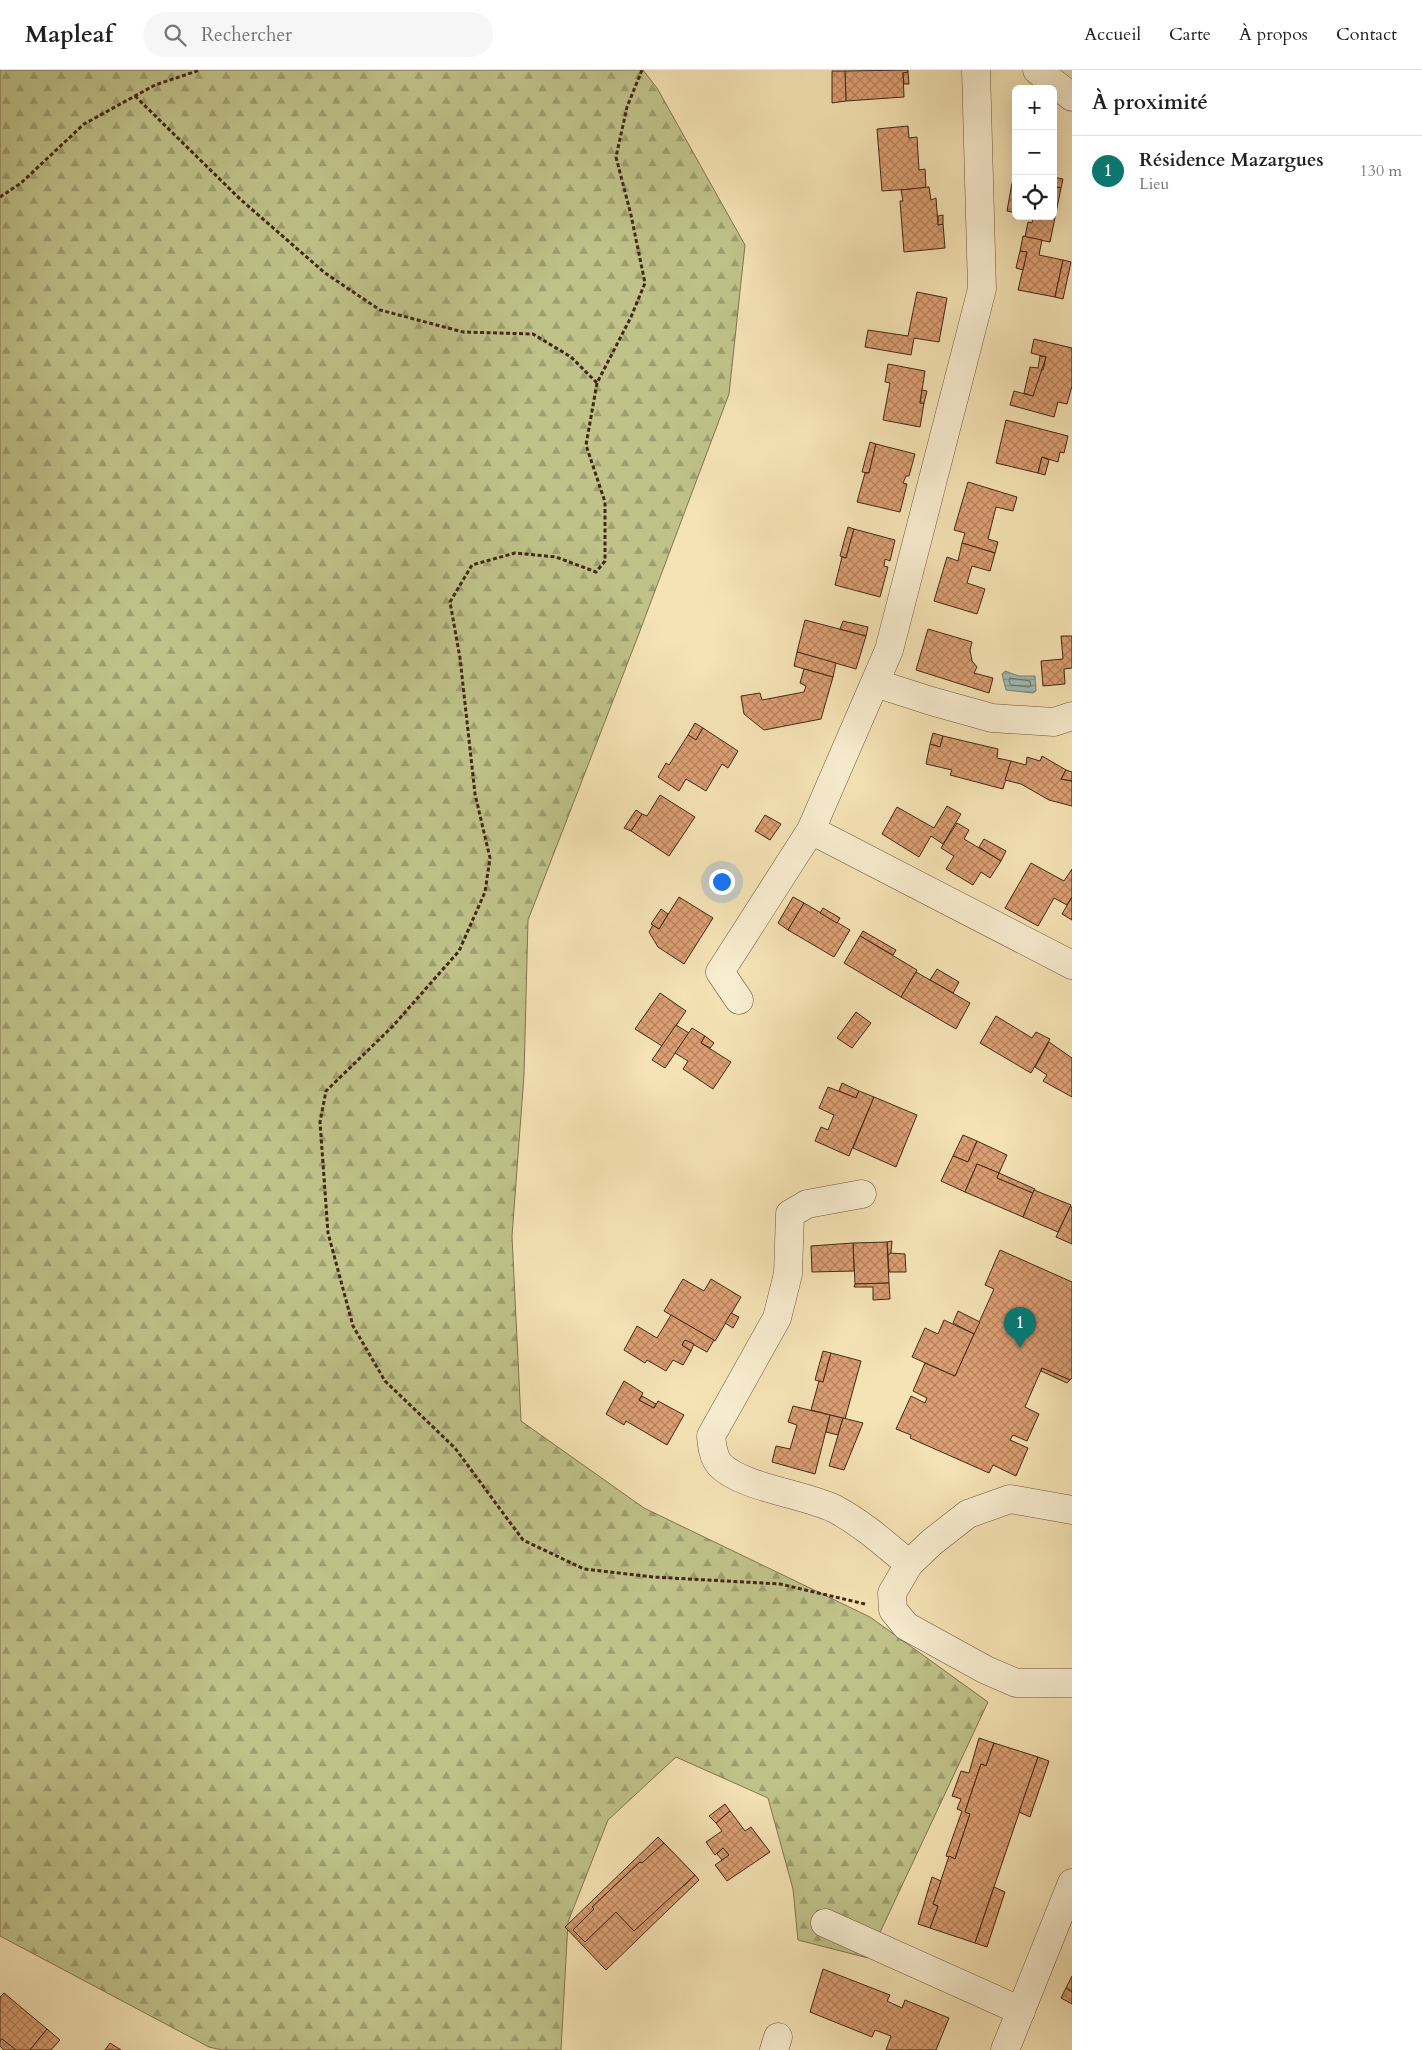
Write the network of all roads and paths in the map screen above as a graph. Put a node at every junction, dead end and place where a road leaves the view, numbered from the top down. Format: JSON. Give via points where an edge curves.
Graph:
{"nodes":[{"id":1,"x":200,"y":70,"type":"edge"},
{"id":2,"x":642,"y":70,"type":"edge"},
{"id":3,"x":976,"y":70,"type":"edge"},
{"id":4,"x":1037,"y":70,"type":"edge"},
{"id":5,"x":135,"y":96,"type":"junction"},
{"id":6,"x":1072,"y":97,"type":"edge"},
{"id":7,"x":0,"y":198,"type":"edge"},
{"id":8,"x":597,"y":383,"type":"junction"},
{"id":9,"x":875,"y":683,"type":"junction"},
{"id":10,"x":1072,"y":716,"type":"edge"},
{"id":11,"x":811,"y":830,"type":"junction"},
{"id":12,"x":1072,"y":965,"type":"edge"},
{"id":13,"x":740,"y":1000,"type":"dead end"},
{"id":14,"x":862,"y":1194,"type":"dead end"},
{"id":15,"x":1072,"y":1510,"type":"edge"},
{"id":16,"x":908,"y":1564,"type":"junction"},
{"id":17,"x":893,"y":1610,"type":"junction"},
{"id":18,"x":1072,"y":1671,"type":"edge"},
{"id":19,"x":1059,"y":1682,"type":"edge"},
{"id":20,"x":1072,"y":1883,"type":"edge"},
{"id":21,"x":825,"y":1923,"type":"dead end"},
{"id":22,"x":1020,"y":2012,"type":"junction"},
{"id":23,"x":1005,"y":2050,"type":"edge"}],
"edges":[{"from":1,"to":5,"type":"path","via":[[155,85]]},
{"from":2,"to":8,"type":"path","via":[[627,107],[616,157],[645,283]]},
{"from":3,"to":9,"type":"street","via":[[982,289],[889,650]]},
{"from":4,"to":6,"type":"street"},
{"from":5,"to":7,"type":"path","via":[[84,124],[21,183]]},
{"from":5,"to":8,"type":"path","via":[[247,205],[325,273],[380,310],[463,332],[533,334],[571,357]]},
{"from":8,"to":17,"type":"path","via":[[586,445],[605,502],[605,561],[596,572],[556,557],[515,553],[472,565],[450,602],[460,658],[475,794],[490,858],[485,892],[459,950],[392,1027],[326,1091],[320,1122],[328,1233],[353,1326],[385,1381],[455,1448],[522,1540],[584,1569],[653,1577],[780,1584]]},
{"from":9,"to":10,"type":"street","via":[[992,718],[1054,722]]},
{"from":9,"to":11,"type":"street"},
{"from":11,"to":12,"type":"street"},
{"from":11,"to":13,"type":"street","via":[[720,972]]},
{"from":14,"to":16,"type":"street","via":[[807,1204],[790,1214],[788,1274],[777,1318],[711,1436],[713,1452],[720,1464],[741,1478],[833,1508],[868,1528]]},
{"from":15,"to":16,"type":"street","via":[[1010,1499],[968,1514]]},
{"from":16,"to":17,"type":"street","via":[[892,1594]]},
{"from":17,"to":19,"type":"street","via":[[906,1626],[986,1670],[1016,1683]]},
{"from":18,"to":19,"type":"street"},
{"from":20,"to":22,"type":"street"},
{"from":21,"to":22,"type":"street"},
{"from":22,"to":23,"type":"street"}]}
